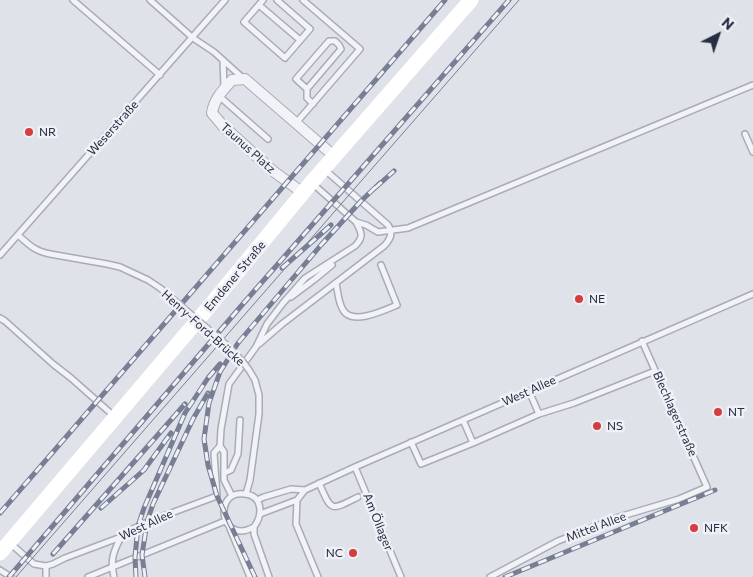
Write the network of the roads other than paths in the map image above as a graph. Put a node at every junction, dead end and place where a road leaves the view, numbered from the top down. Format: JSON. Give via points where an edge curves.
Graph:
{"nodes":[{"id":1,"x":73,"y":0,"type":"edge"},
{"id":2,"x":150,"y":0,"type":"edge"},
{"id":3,"x":225,"y":0,"type":"edge"},
{"id":4,"x":263,"y":0,"type":"edge"},
{"id":5,"x":277,"y":0,"type":"edge"},
{"id":6,"x":303,"y":0,"type":"edge"},
{"id":7,"x":472,"y":0,"type":"edge"},
{"id":8,"x":259,"y":5,"type":"junction"},
{"id":9,"x":193,"y":38,"type":"junction"},
{"id":10,"x":300,"y":40,"type":"junction"},
{"id":11,"x":222,"y":60,"type":"junction"},
{"id":12,"x":160,"y":75,"type":"junction"},
{"id":13,"x":245,"y":79,"type":"junction"},
{"id":14,"x":753,"y":85,"type":"edge"},
{"id":15,"x":308,"y":89,"type":"junction"},
{"id":16,"x":221,"y":92,"type":"junction"},
{"id":17,"x":313,"y":104,"type":"junction"},
{"id":18,"x":296,"y":123,"type":"junction"},
{"id":19,"x":745,"y":134,"type":"dead end"},
{"id":20,"x":268,"y":139,"type":"dead end"},
{"id":21,"x":753,"y":152,"type":"edge"},
{"id":22,"x":334,"y":156,"type":"junction"},
{"id":23,"x":324,"y":168,"type":"junction"},
{"id":24,"x":307,"y":188,"type":"junction"},
{"id":25,"x":356,"y":222,"type":"junction"},
{"id":26,"x":391,"y":230,"type":"junction"},
{"id":27,"x":18,"y":235,"type":"junction"},
{"id":28,"x":0,"y":254,"type":"edge"},
{"id":29,"x":381,"y":265,"type":"dead end"},
{"id":30,"x":336,"y":283,"type":"junction"},
{"id":31,"x":753,"y":294,"type":"edge"},
{"id":32,"x":0,"y":318,"type":"edge"},
{"id":33,"x":642,"y":342,"type":"junction"},
{"id":34,"x":256,"y":347,"type":"junction"},
{"id":35,"x":655,"y":371,"type":"junction"},
{"id":36,"x":529,"y":391,"type":"junction"},
{"id":37,"x":539,"y":414,"type":"junction"},
{"id":38,"x":115,"y":417,"type":"junction"},
{"id":39,"x":240,"y":420,"type":"dead end"},
{"id":40,"x":463,"y":420,"type":"junction"},
{"id":41,"x":411,"y":442,"type":"junction"},
{"id":42,"x":473,"y":443,"type":"junction"},
{"id":43,"x":220,"y":446,"type":"junction"},
{"id":44,"x":356,"y":467,"type":"junction"},
{"id":45,"x":224,"y":473,"type":"junction"},
{"id":46,"x":319,"y":483,"type":"junction"},
{"id":47,"x":706,"y":487,"type":"joint"},
{"id":48,"x":305,"y":490,"type":"junction"},
{"id":49,"x":246,"y":494,"type":"junction"},
{"id":50,"x":217,"y":496,"type":"junction"},
{"id":51,"x":232,"y":496,"type":"junction"},
{"id":52,"x":358,"y":497,"type":"dead end"},
{"id":53,"x":256,"y":500,"type":"junction"},
{"id":54,"x":297,"y":500,"type":"junction"},
{"id":55,"x":226,"y":502,"type":"junction"},
{"id":56,"x":260,"y":514,"type":"junction"},
{"id":57,"x":226,"y":522,"type":"junction"},
{"id":58,"x":254,"y":527,"type":"junction"},
{"id":59,"x":120,"y":537,"type":"junction"},
{"id":60,"x":5,"y":547,"type":"edge"},
{"id":61,"x":46,"y":566,"type":"junction"},
{"id":62,"x":111,"y":567,"type":"junction"},
{"id":63,"x":0,"y":570,"type":"edge"},
{"id":64,"x":11,"y":577,"type":"edge"},
{"id":65,"x":46,"y":577,"type":"edge"},
{"id":66,"x":88,"y":577,"type":"edge"},
{"id":67,"x":114,"y":577,"type":"edge"},
{"id":68,"x":250,"y":577,"type":"edge"},
{"id":69,"x":269,"y":577,"type":"edge"},
{"id":70,"x":318,"y":577,"type":"edge"},
{"id":71,"x":401,"y":577,"type":"edge"},
{"id":72,"x":490,"y":577,"type":"edge"}],
"edges":[{"from":1,"to":12,"type":"lane"},
{"from":2,"to":9,"type":"lane"},
{"from":3,"to":9,"type":"lane","name":"Weserstraße"},
{"from":4,"to":8,"type":"lane"},
{"from":5,"to":10,"type":"lane","via":[[310,29]]},
{"from":6,"to":17,"type":"lane","via":[[360,49]]},
{"from":7,"to":22,"type":"street","name":"Emdener Straße"},
{"from":8,"to":10,"type":"lane"},
{"from":8,"to":10,"type":"lane","via":[[244,22],[285,58]]},
{"from":9,"to":11,"type":"lane"},
{"from":9,"to":12,"type":"lane","name":"Weserstraße"},
{"from":11,"to":13,"type":"lane"},
{"from":11,"to":16,"type":"lane"},
{"from":12,"to":27,"type":"lane","name":"Weserstraße"},
{"from":13,"to":16,"type":"street","via":[[232,80]]},
{"from":13,"to":18,"type":"street"},
{"from":14,"to":26,"type":"lane","via":[[408,228]]},
{"from":15,"to":15,"type":"lane","via":[[341,50],[335,41],[329,41],[296,79]]},
{"from":15,"to":17,"type":"lane","via":[[307,98]]},
{"from":16,"to":20,"type":"lane"},
{"from":16,"to":24,"type":"street","name":"Taunus Platz","via":[[212,113],[223,126],[273,171]]},
{"from":17,"to":18,"type":"lane"},
{"from":18,"to":22,"type":"street"},
{"from":19,"to":21,"type":"lane"},
{"from":22,"to":23,"type":"street","name":"Emdener Straße"},
{"from":23,"to":24,"type":"street","name":"Emdener Straße"},
{"from":23,"to":26,"type":"lane"},
{"from":24,"to":25,"type":"lane"},
{"from":24,"to":38,"type":"street","name":"Emdener Straße"},
{"from":25,"to":26,"type":"lane","via":[[378,232]]},
{"from":25,"to":34,"type":"lane","via":[[360,241],[305,278],[267,324]]},
{"from":26,"to":30,"type":"lane","via":[[391,237],[384,246]]},
{"from":27,"to":28,"type":"lane","name":"Weserstraße"},
{"from":27,"to":49,"type":"lane","name":"Henry-Ford-Brücke","bridge":true,"via":[[40,252],[120,267],[148,280],[243,362],[255,380],[259,395]]},
{"from":29,"to":30,"type":"lane","via":[[397,305],[382,311],[355,317],[346,314],[339,303]]},
{"from":30,"to":34,"type":"lane"},
{"from":31,"to":33,"type":"lane","name":"West Allee"},
{"from":32,"to":38,"type":"lane"},
{"from":33,"to":35,"type":"lane","name":"Blechlagerstraße"},
{"from":33,"to":36,"type":"lane","name":"West Allee"},
{"from":34,"to":43,"type":"lane","via":[[229,384]]},
{"from":35,"to":37,"type":"lane"},
{"from":35,"to":47,"type":"lane","name":"Blechlagerstraße"},
{"from":36,"to":37,"type":"lane"},
{"from":36,"to":40,"type":"lane","name":"West Allee"},
{"from":37,"to":42,"type":"lane"},
{"from":38,"to":60,"type":"street","name":"Emdener Straße"},
{"from":39,"to":45,"type":"lane","via":[[238,454],[232,470]]},
{"from":40,"to":41,"type":"lane","name":"West Allee"},
{"from":40,"to":42,"type":"lane"},
{"from":41,"to":42,"type":"lane","via":[[422,464]]},
{"from":41,"to":44,"type":"lane","name":"West Allee"},
{"from":43,"to":45,"type":"lane","via":[[224,452]]},
{"from":43,"to":50,"type":"lane","via":[[214,453]]},
{"from":44,"to":46,"type":"lane","name":"West Allee"},
{"from":44,"to":71,"type":"lane","name":"Am Öllager"},
{"from":45,"to":51,"type":"lane"},
{"from":46,"to":48,"type":"lane","name":"West Allee"},
{"from":46,"to":52,"type":"lane","via":[[332,506],[337,507]]},
{"from":47,"to":72,"type":"lane","name":"Mittel Allee","via":[[558,541]]},
{"from":48,"to":53,"type":"lane","name":"West Allee","via":[[291,489]]},
{"from":48,"to":54,"type":"lane","name":"West Allee"},
{"from":49,"to":51,"type":"lane"},
{"from":49,"to":53,"type":"lane"},
{"from":50,"to":55,"type":"lane"},
{"from":50,"to":59,"type":"lane","name":"West Allee","via":[[147,522]]},
{"from":51,"to":55,"type":"lane"},
{"from":53,"to":56,"type":"lane"},
{"from":54,"to":56,"type":"lane"},
{"from":54,"to":70,"type":"lane","via":[[296,524]]},
{"from":55,"to":57,"type":"lane","via":[[223,509]]},
{"from":56,"to":58,"type":"lane"},
{"from":57,"to":58,"type":"lane","via":[[243,531]]},
{"from":57,"to":62,"type":"lane","name":"West Allee"},
{"from":57,"to":68,"type":"lane"},
{"from":58,"to":69,"type":"lane"},
{"from":59,"to":61,"type":"lane","name":"West Allee"},
{"from":59,"to":62,"type":"lane"},
{"from":60,"to":61,"type":"lane","via":[[34,564]]},
{"from":61,"to":65,"type":"lane"},
{"from":62,"to":66,"type":"lane","name":"West Allee"},
{"from":62,"to":67,"type":"lane"},
{"from":63,"to":64,"type":"lane"}]}
